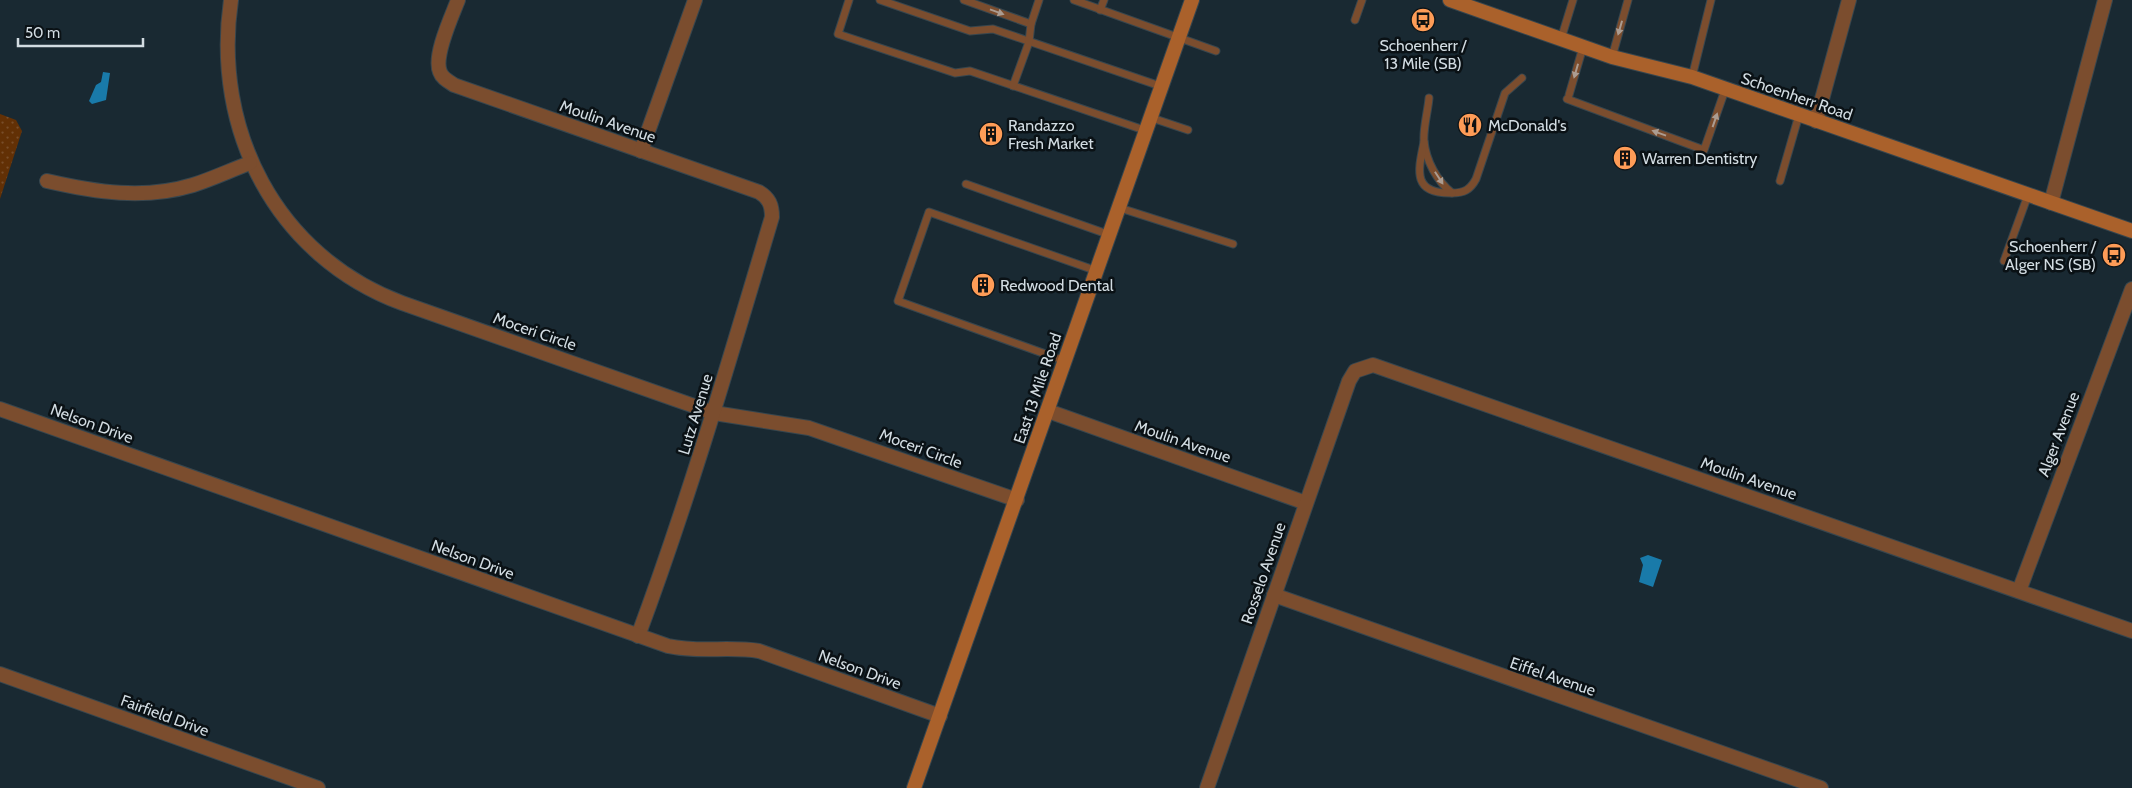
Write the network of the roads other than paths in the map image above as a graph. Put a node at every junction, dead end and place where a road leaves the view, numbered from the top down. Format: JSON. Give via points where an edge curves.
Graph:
{"nodes":[{"id":1,"x":231,"y":0,"type":"edge"},
{"id":2,"x":458,"y":0,"type":"edge"},
{"id":3,"x":695,"y":0,"type":"edge"},
{"id":4,"x":849,"y":0,"type":"edge"},
{"id":5,"x":880,"y":0,"type":"edge"},
{"id":6,"x":964,"y":0,"type":"edge"},
{"id":7,"x":1039,"y":0,"type":"edge"},
{"id":8,"x":1074,"y":0,"type":"edge"},
{"id":9,"x":1104,"y":0,"type":"edge"},
{"id":10,"x":1192,"y":0,"type":"edge"},
{"id":11,"x":1362,"y":0,"type":"edge"},
{"id":12,"x":1450,"y":0,"type":"edge"},
{"id":13,"x":1573,"y":0,"type":"edge"},
{"id":14,"x":1628,"y":0,"type":"edge"},
{"id":15,"x":1711,"y":0,"type":"edge"},
{"id":16,"x":1849,"y":0,"type":"edge"},
{"id":17,"x":2105,"y":0,"type":"edge"},
{"id":18,"x":1100,"y":10,"type":"junction"},
{"id":19,"x":1355,"y":20,"type":"dead end"},
{"id":20,"x":1031,"y":24,"type":"junction"},
{"id":21,"x":1180,"y":38,"type":"junction"},
{"id":22,"x":1561,"y":39,"type":"junction"},
{"id":23,"x":1029,"y":42,"type":"junction"},
{"id":24,"x":1583,"y":47,"type":"junction"},
{"id":25,"x":1216,"y":51,"type":"dead end"},
{"id":26,"x":1612,"y":57,"type":"junction"},
{"id":27,"x":1692,"y":77,"type":"junction"},
{"id":28,"x":1522,"y":78,"type":"dead end"},
{"id":29,"x":1013,"y":86,"type":"junction"},
{"id":30,"x":1163,"y":87,"type":"junction"},
{"id":31,"x":1725,"y":90,"type":"junction"},
{"id":32,"x":1429,"y":98,"type":"dead end"},
{"id":33,"x":1799,"y":115,"type":"junction"},
{"id":34,"x":1816,"y":121,"type":"junction"},
{"id":35,"x":1150,"y":125,"type":"junction"},
{"id":36,"x":1188,"y":130,"type":"dead end"},
{"id":37,"x":1424,"y":142,"type":"junction"},
{"id":38,"x":641,"y":151,"type":"junction"},
{"id":39,"x":250,"y":162,"type":"junction"},
{"id":40,"x":47,"y":181,"type":"dead end"},
{"id":41,"x":1780,"y":181,"type":"dead end"},
{"id":42,"x":966,"y":184,"type":"dead end"},
{"id":43,"x":1452,"y":193,"type":"junction"},
{"id":44,"x":2028,"y":195,"type":"junction"},
{"id":45,"x":769,"y":200,"type":"joint"},
{"id":46,"x":2051,"y":203,"type":"junction"},
{"id":47,"x":1120,"y":208,"type":"junction"},
{"id":48,"x":2132,"y":231,"type":"edge"},
{"id":49,"x":1110,"y":235,"type":"junction"},
{"id":50,"x":1233,"y":244,"type":"dead end"},
{"id":51,"x":2004,"y":261,"type":"dead end"},
{"id":52,"x":1098,"y":271,"type":"junction"},
{"id":53,"x":2132,"y":289,"type":"edge"},
{"id":54,"x":1066,"y":361,"type":"junction"},
{"id":55,"x":1355,"y":372,"type":"joint"},
{"id":56,"x":0,"y":409,"type":"edge"},
{"id":57,"x":1048,"y":411,"type":"junction"},
{"id":58,"x":714,"y":413,"type":"junction"},
{"id":59,"x":1017,"y":500,"type":"junction"},
{"id":60,"x":1306,"y":503,"type":"junction"},
{"id":61,"x":2019,"y":592,"type":"junction"},
{"id":62,"x":1274,"y":595,"type":"junction"},
{"id":63,"x":2132,"y":631,"type":"edge"},
{"id":64,"x":638,"y":636,"type":"junction"},
{"id":65,"x":0,"y":674,"type":"edge"},
{"id":66,"x":940,"y":716,"type":"junction"},
{"id":67,"x":318,"y":788,"type":"edge"},
{"id":68,"x":914,"y":788,"type":"edge"},
{"id":69,"x":1207,"y":788,"type":"edge"},
{"id":70,"x":1821,"y":788,"type":"edge"}],
"edges":[{"from":1,"to":39,"type":"street","name":"Moceri Circle","via":[[227,45],[230,83],[237,127]]},
{"from":2,"to":38,"type":"street","name":"Moulin Avenue","via":[[439,55],[439,70],[445,79],[454,85]]},
{"from":3,"to":38,"type":"street"},
{"from":4,"to":29,"type":"lane","via":[[838,34],[955,73],[970,71]]},
{"from":5,"to":23,"type":"lane","via":[[970,31],[993,29]]},
{"from":6,"to":20,"type":"lane","one_way":true},
{"from":7,"to":20,"type":"lane"},
{"from":8,"to":18,"type":"lane"},
{"from":9,"to":18,"type":"lane"},
{"from":10,"to":21,"type":"main road","name":"East 13 Mile Road"},
{"from":11,"to":19,"type":"lane"},
{"from":12,"to":22,"type":"main road","name":"Schoenherr Road"},
{"from":13,"to":22,"type":"lane"},
{"from":14,"to":26,"type":"lane","one_way":true},
{"from":15,"to":27,"type":"lane"},
{"from":16,"to":34,"type":"street"},
{"from":17,"to":46,"type":"street"},
{"from":18,"to":21,"type":"lane"},
{"from":20,"to":23,"type":"lane"},
{"from":21,"to":25,"type":"lane"},
{"from":21,"to":30,"type":"main road","name":"East 13 Mile Road"},
{"from":22,"to":24,"type":"main road","name":"Schoenherr Road"},
{"from":23,"to":29,"type":"lane"},
{"from":23,"to":30,"type":"lane"},
{"from":24,"to":26,"type":"main road","name":"Schoenherr Road"},
{"from":24,"to":31,"type":"lane","one_way":true,"via":[[1568,97],[1704,150]]},
{"from":26,"to":27,"type":"main road","name":"Schoenherr Road"},
{"from":27,"to":31,"type":"main road","name":"Schoenherr Road"},
{"from":28,"to":43,"type":"lane","via":[[1506,93],[1473,184],[1462,193]]},
{"from":29,"to":35,"type":"lane"},
{"from":30,"to":35,"type":"main road","name":"East 13 Mile Road"},
{"from":31,"to":33,"type":"main road","name":"Schoenherr Road"},
{"from":32,"to":37,"type":"lane"},
{"from":33,"to":34,"type":"main road","name":"Schoenherr Road"},
{"from":33,"to":41,"type":"lane"},
{"from":34,"to":44,"type":"main road","name":"Schoenherr Road"},
{"from":35,"to":36,"type":"lane"},
{"from":35,"to":47,"type":"main road","name":"East 13 Mile Road"},
{"from":37,"to":43,"type":"lane","one_way":true,"via":[[1435,173]]},
{"from":37,"to":43,"type":"lane","via":[[1418,174],[1421,182],[1435,192]]},
{"from":38,"to":45,"type":"street","name":"Moulin Avenue","via":[[759,192]]},
{"from":39,"to":40,"type":"street","via":[[193,185],[164,191],[110,193]]},
{"from":39,"to":58,"type":"street","name":"Moceri Circle","via":[[269,196],[311,246],[373,291]]},
{"from":42,"to":49,"type":"lane"},
{"from":44,"to":46,"type":"main road","name":"Schoenherr Road"},
{"from":44,"to":51,"type":"lane"},
{"from":45,"to":58,"type":"street","name":"Lutz Avenue","via":[[772,218]]},
{"from":46,"to":48,"type":"main road","name":"Schoenherr Road"},
{"from":47,"to":49,"type":"main road","name":"East 13 Mile Road"},
{"from":47,"to":50,"type":"lane"},
{"from":49,"to":52,"type":"main road","name":"East 13 Mile Road"},
{"from":52,"to":54,"type":"main road","name":"East 13 Mile Road"},
{"from":52,"to":54,"type":"lane","via":[[929,212],[898,301]]},
{"from":53,"to":61,"type":"street","name":"Alger Avenue"},
{"from":54,"to":57,"type":"main road","name":"East 13 Mile Road"},
{"from":55,"to":60,"type":"street","name":"Rosselo Avenue"},
{"from":55,"to":61,"type":"street","name":"Moulin Avenue","via":[[1366,366],[1378,365]]},
{"from":56,"to":64,"type":"street","name":"Nelson Drive"},
{"from":57,"to":59,"type":"main road","name":"East 13 Mile Road"},
{"from":57,"to":60,"type":"street","name":"Moulin Avenue"},
{"from":58,"to":59,"type":"street","name":"Moceri Circle","via":[[809,428]]},
{"from":58,"to":64,"type":"street","name":"Lutz Avenue"},
{"from":59,"to":66,"type":"main road","name":"East 13 Mile Road"},
{"from":60,"to":62,"type":"street","name":"Rosselo Avenue"},
{"from":61,"to":63,"type":"street","name":"Moulin Avenue"},
{"from":62,"to":69,"type":"street","name":"Rosselo Avenue"},
{"from":62,"to":70,"type":"street","name":"Eiffel Avenue"},
{"from":64,"to":66,"type":"street","name":"Nelson Drive","via":[[680,649],[759,652]]},
{"from":65,"to":67,"type":"street","name":"Fairfield Drive"},
{"from":66,"to":68,"type":"main road","name":"East 13 Mile Road"}]}
